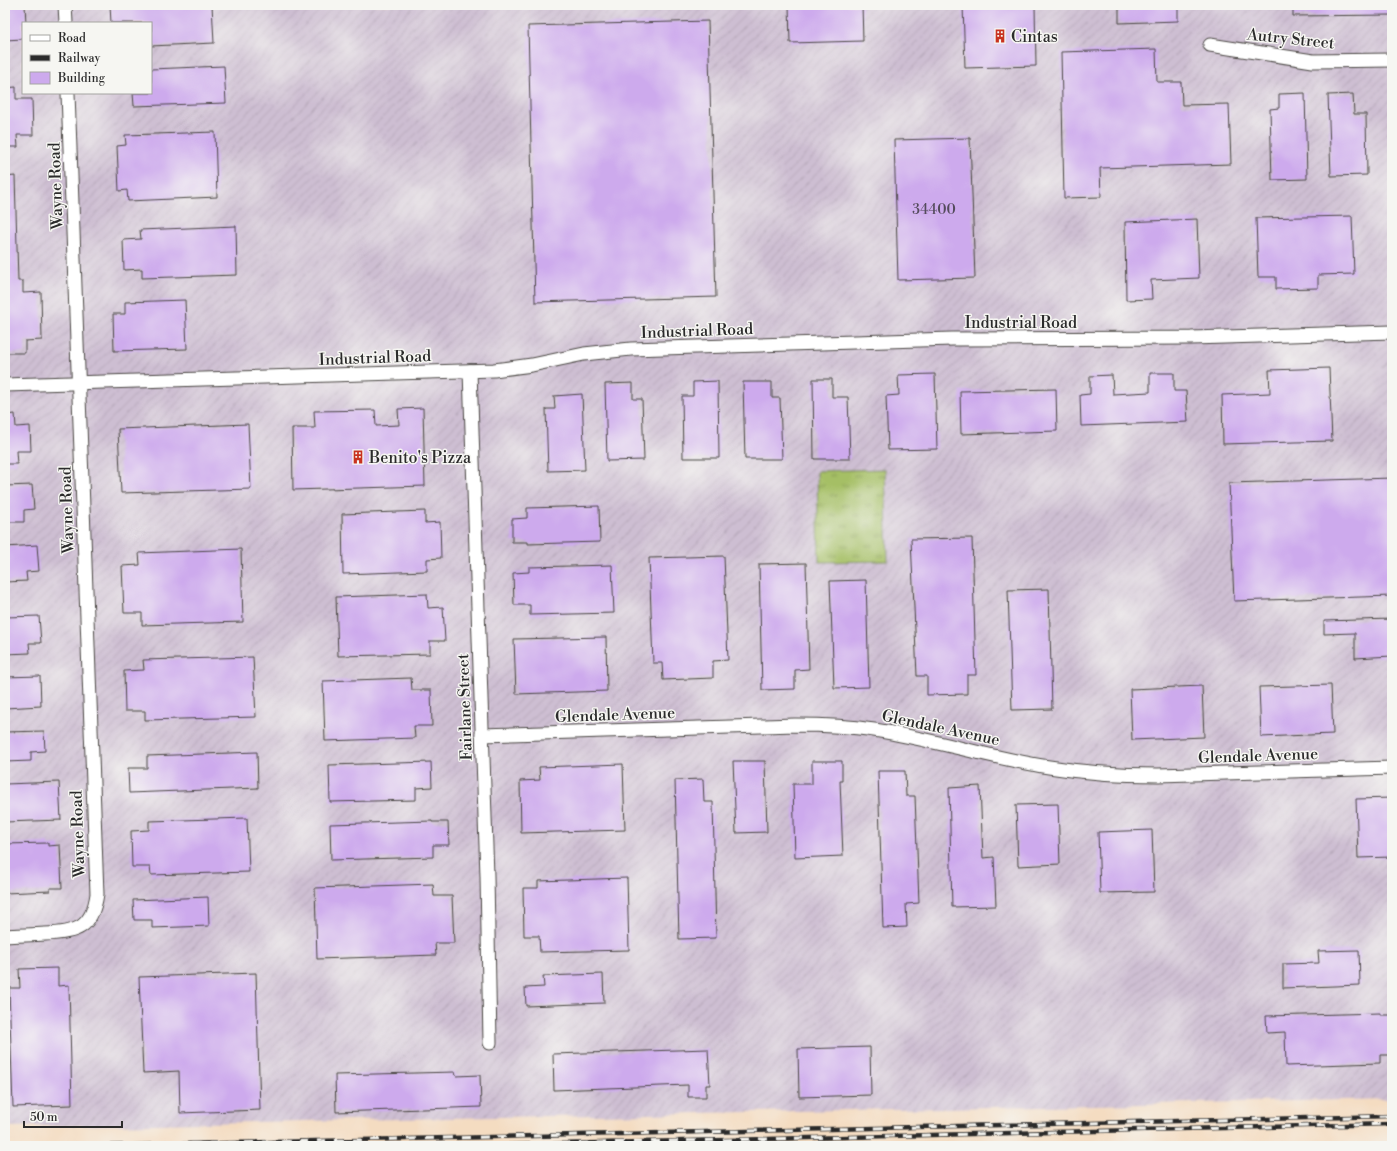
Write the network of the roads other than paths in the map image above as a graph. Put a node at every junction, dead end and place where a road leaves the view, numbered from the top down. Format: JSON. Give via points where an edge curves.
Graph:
{"nodes":[{"id":1,"x":65,"y":5,"type":"edge"},
{"id":2,"x":66,"y":22,"type":"edge"},
{"id":3,"x":1210,"y":45,"type":"dead end"},
{"id":4,"x":1392,"y":60,"type":"edge"},
{"id":5,"x":68,"y":94,"type":"edge"},
{"id":6,"x":1392,"y":332,"type":"edge"},
{"id":7,"x":470,"y":371,"type":"junction"},
{"id":8,"x":79,"y":382,"type":"junction"},
{"id":9,"x":5,"y":385,"type":"edge"},
{"id":10,"x":482,"y":735,"type":"junction"},
{"id":11,"x":1392,"y":768,"type":"edge"},
{"id":12,"x":5,"y":936,"type":"edge"},
{"id":13,"x":490,"y":1043,"type":"dead end"}],
"edges":[{"from":1,"to":2,"type":"street"},
{"from":3,"to":4,"type":"street","name":"Autry Street","via":[[1313,61]]},
{"from":5,"to":8,"type":"street","name":"Wayne Road"},
{"from":6,"to":7,"type":"street","name":"Industrial Road","via":[[1191,338],[952,339],[631,348],[584,354],[510,369]]},
{"from":7,"to":8,"type":"street","name":"Industrial Road"},
{"from":7,"to":10,"type":"street","name":"Fairlane Street"},
{"from":8,"to":9,"type":"street","name":"Industrial Road"},
{"from":8,"to":12,"type":"street","name":"Wayne Road","via":[[97,894],[95,908],[86,923],[78,928],[63,934]]},
{"from":10,"to":11,"type":"street","name":"Glendale Avenue","via":[[796,725],[839,726],[902,734],[1021,762],[1086,772],[1158,775]]},
{"from":10,"to":13,"type":"street","name":"Fairlane Street"}]}
